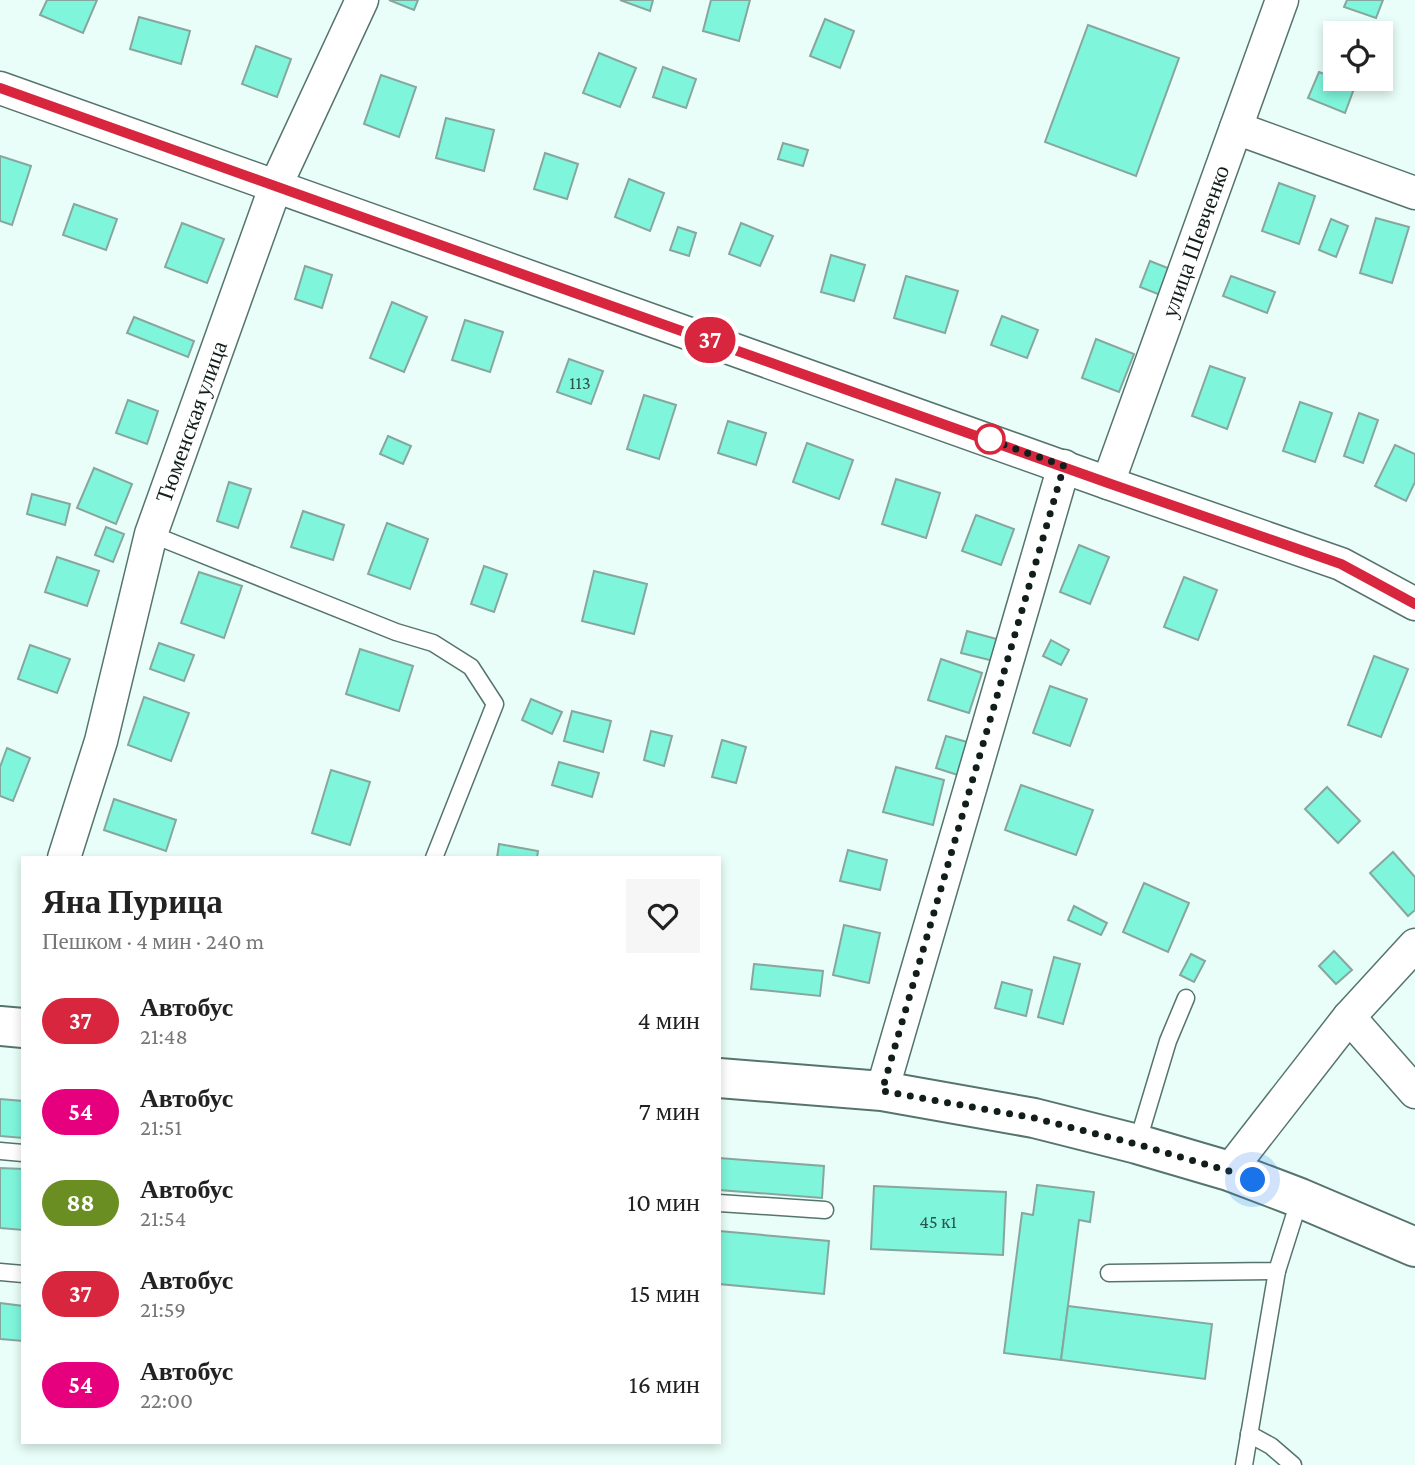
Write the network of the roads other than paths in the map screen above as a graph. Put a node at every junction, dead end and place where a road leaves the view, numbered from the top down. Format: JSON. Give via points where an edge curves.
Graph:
{"nodes":[{"id":1,"x":362,"y":0,"type":"edge"},
{"id":2,"x":1282,"y":0,"type":"edge"},
{"id":3,"x":0,"y":88,"type":"edge"},
{"id":4,"x":1236,"y":128,"type":"junction"},
{"id":5,"x":276,"y":185,"type":"junction"},
{"id":6,"x":1415,"y":193,"type":"edge"},
{"id":7,"x":1064,"y":466,"type":"junction"},
{"id":8,"x":1108,"y":483,"type":"junction"},
{"id":9,"x":151,"y":534,"type":"junction"},
{"id":10,"x":1415,"y":604,"type":"edge"},
{"id":11,"x":65,"y":856,"type":"edge"},
{"id":12,"x":435,"y":856,"type":"edge"},
{"id":13,"x":1415,"y":945,"type":"edge"},
{"id":14,"x":1186,"y":998,"type":"dead end"},
{"id":15,"x":1349,"y":1017,"type":"junction"},
{"id":16,"x":0,"y":1026,"type":"edge"},
{"id":17,"x":21,"y":1028,"type":"edge"},
{"id":18,"x":721,"y":1078,"type":"edge"},
{"id":19,"x":882,"y":1091,"type":"junction"},
{"id":20,"x":1415,"y":1092,"type":"edge"},
{"id":21,"x":1136,"y":1144,"type":"junction"},
{"id":22,"x":0,"y":1151,"type":"edge"},
{"id":23,"x":21,"y":1153,"type":"edge"},
{"id":24,"x":1229,"y":1171,"type":"junction"},
{"id":25,"x":1300,"y":1198,"type":"junction"},
{"id":26,"x":721,"y":1203,"type":"edge"},
{"id":27,"x":825,"y":1210,"type":"dead end"},
{"id":28,"x":1415,"y":1247,"type":"edge"},
{"id":29,"x":1277,"y":1271,"type":"junction"},
{"id":30,"x":0,"y":1272,"type":"edge"},
{"id":31,"x":1109,"y":1273,"type":"dead end"},
{"id":32,"x":21,"y":1274,"type":"edge"},
{"id":33,"x":1249,"y":1434,"type":"junction"},
{"id":34,"x":1244,"y":1465,"type":"edge"},
{"id":35,"x":1293,"y":1465,"type":"edge"}],
"edges":[{"from":1,"to":5,"type":"street","name":"Тюменская улица"},
{"from":2,"to":4,"type":"street","name":"улица Шевченко"},
{"from":3,"to":5,"type":"street"},
{"from":4,"to":6,"type":"street"},
{"from":4,"to":8,"type":"street","name":"улица Шевченко"},
{"from":5,"to":7,"type":"street"},
{"from":5,"to":9,"type":"street","name":"Тюменская улица"},
{"from":7,"to":8,"type":"street"},
{"from":7,"to":19,"type":"street"},
{"from":8,"to":10,"type":"street","via":[[1341,564]]},
{"from":9,"to":11,"type":"street","name":"Тюменская улица","via":[[101,741]]},
{"from":9,"to":12,"type":"lane","via":[[433,643],[471,667],[495,704]]},
{"from":13,"to":15,"type":"street"},
{"from":14,"to":21,"type":"lane"},
{"from":15,"to":20,"type":"street"},
{"from":15,"to":24,"type":"street"},
{"from":16,"to":17,"type":"main road"},
{"from":18,"to":19,"type":"main road"},
{"from":19,"to":21,"type":"main road","via":[[1034,1118]]},
{"from":21,"to":24,"type":"main road"},
{"from":22,"to":23,"type":"lane"},
{"from":24,"to":25,"type":"main road"},
{"from":25,"to":28,"type":"main road"},
{"from":25,"to":29,"type":"lane"},
{"from":26,"to":27,"type":"lane"},
{"from":29,"to":31,"type":"lane"},
{"from":29,"to":33,"type":"lane"},
{"from":30,"to":32,"type":"lane"},
{"from":33,"to":34,"type":"lane"},
{"from":33,"to":35,"type":"lane"}]}
